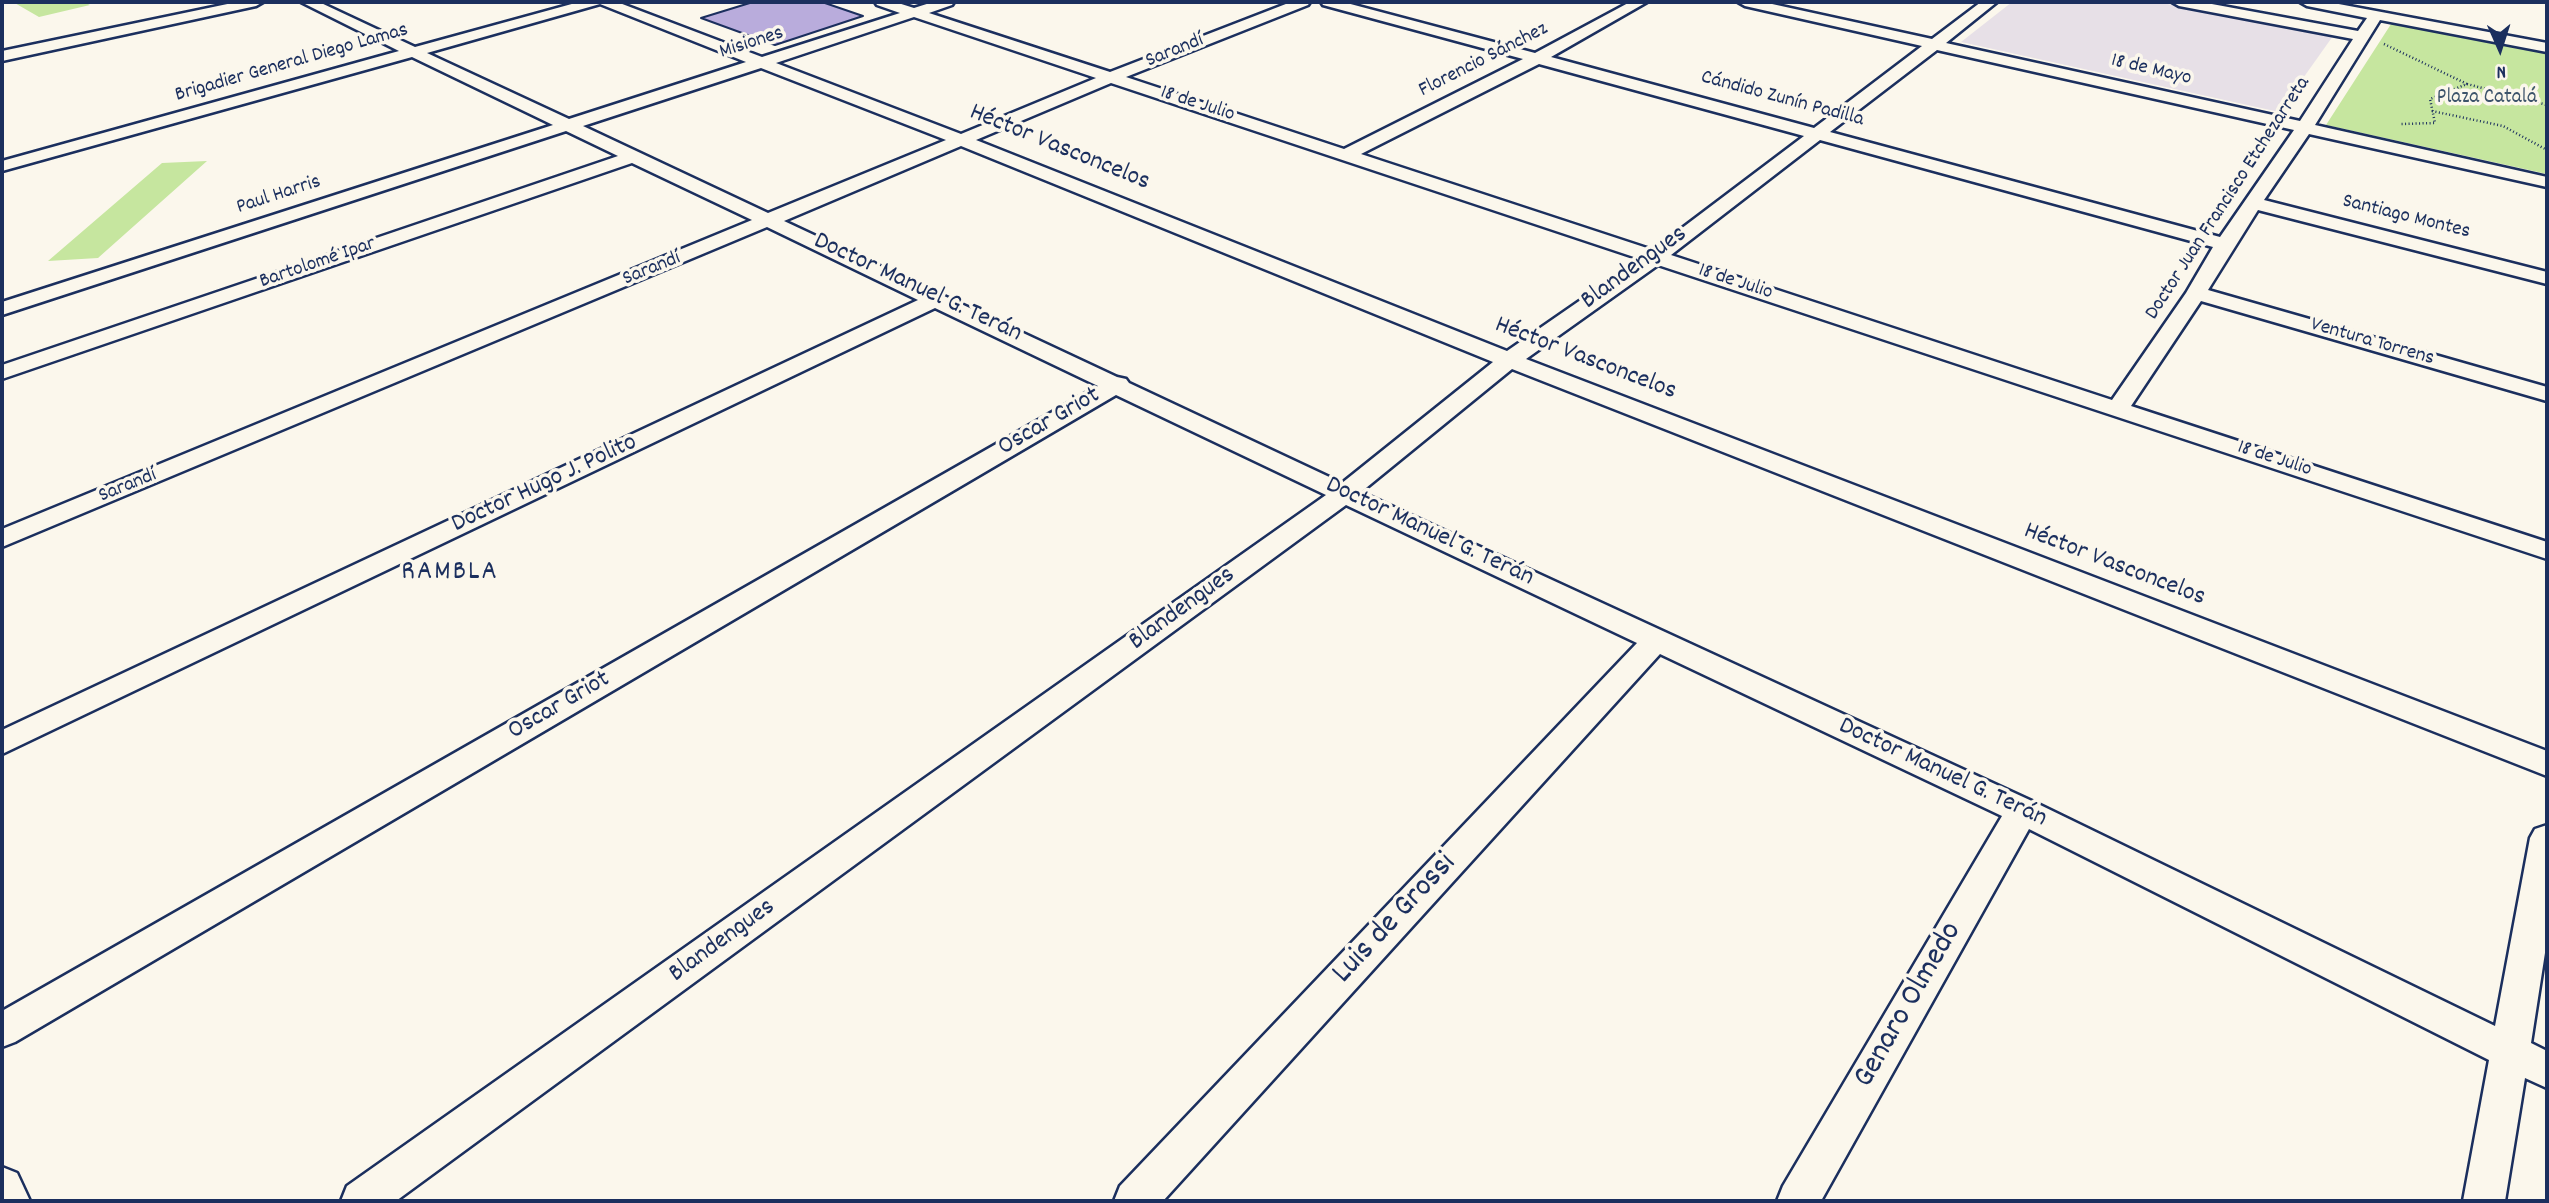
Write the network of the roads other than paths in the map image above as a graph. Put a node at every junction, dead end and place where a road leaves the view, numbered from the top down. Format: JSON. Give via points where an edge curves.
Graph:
{"nodes":[{"id":1,"x":256,"y":2,"type":"edge"},
{"id":2,"x":308,"y":2,"type":"edge"},
{"id":3,"x":594,"y":2,"type":"edge"},
{"id":4,"x":605,"y":2,"type":"edge"},
{"id":5,"x":883,"y":2,"type":"edge"},
{"id":6,"x":947,"y":2,"type":"edge"},
{"id":7,"x":1303,"y":2,"type":"edge"},
{"id":8,"x":1328,"y":2,"type":"edge"},
{"id":9,"x":1640,"y":2,"type":"edge"},
{"id":10,"x":1745,"y":2,"type":"edge"},
{"id":11,"x":1990,"y":2,"type":"edge"},
{"id":12,"x":2179,"y":2,"type":"edge"},
{"id":13,"x":2307,"y":2,"type":"edge"},
{"id":14,"x":915,"y":12,"type":"junction"},
{"id":15,"x":2376,"y":15,"type":"junction"},
{"id":16,"x":2361,"y":36,"type":"junction"},
{"id":17,"x":1934,"y":44,"type":"junction"},
{"id":18,"x":2547,"y":47,"type":"edge"},
{"id":19,"x":414,"y":51,"type":"junction"},
{"id":20,"x":2,"y":56,"type":"edge"},
{"id":21,"x":1536,"y":59,"type":"junction"},
{"id":22,"x":762,"y":63,"type":"junction"},
{"id":23,"x":1112,"y":77,"type":"junction"},
{"id":24,"x":571,"y":126,"type":"junction"},
{"id":25,"x":2305,"y":127,"type":"junction"},
{"id":26,"x":1817,"y":132,"type":"junction"},
{"id":27,"x":962,"y":140,"type":"junction"},
{"id":28,"x":1347,"y":154,"type":"junction"},
{"id":29,"x":634,"y":156,"type":"junction"},
{"id":30,"x":2,"y":166,"type":"edge"},
{"id":31,"x":2547,"y":181,"type":"edge"},
{"id":32,"x":2253,"y":203,"type":"junction"},
{"id":33,"x":772,"y":221,"type":"junction"},
{"id":34,"x":2225,"y":244,"type":"junction"},
{"id":35,"x":1656,"y":257,"type":"junction"},
{"id":36,"x":2547,"y":278,"type":"edge"},
{"id":37,"x":2196,"y":293,"type":"junction"},
{"id":38,"x":937,"y":299,"type":"junction"},
{"id":39,"x":2,"y":309,"type":"edge"},
{"id":40,"x":1509,"y":360,"type":"junction"},
{"id":41,"x":2,"y":372,"type":"edge"},
{"id":42,"x":1118,"y":384,"type":"junction"},
{"id":43,"x":2547,"y":394,"type":"edge"},
{"id":44,"x":2118,"y":408,"type":"junction"},
{"id":45,"x":1344,"y":494,"type":"junction"},
{"id":46,"x":2,"y":539,"type":"edge"},
{"id":47,"x":2547,"y":551,"type":"edge"},
{"id":48,"x":1657,"y":639,"type":"junction"},
{"id":49,"x":2,"y":743,"type":"edge"},
{"id":50,"x":2547,"y":764,"type":"edge"},
{"id":51,"x":2022,"y":811,"type":"junction"},
{"id":52,"x":2547,"y":838,"type":"edge"},
{"id":53,"x":2,"y":1030,"type":"edge"},
{"id":54,"x":2510,"y":1052,"type":"junction"},
{"id":55,"x":2547,"y":1070,"type":"edge"},
{"id":56,"x":2,"y":1187,"type":"edge"},
{"id":57,"x":9,"y":1201,"type":"edge"},
{"id":58,"x":362,"y":1201,"type":"edge"},
{"id":59,"x":1135,"y":1201,"type":"edge"},
{"id":60,"x":1798,"y":1201,"type":"edge"},
{"id":61,"x":2484,"y":1201,"type":"edge"}],
"edges":[{"from":1,"to":20,"type":"street"},
{"from":2,"to":19,"type":"street","name":"Doctor Manuel G. Terán"},
{"from":3,"to":19,"type":"street","name":"Brigadier General Diego Lamas"},
{"from":4,"to":22,"type":"street","name":"Héctor Vasconcelos"},
{"from":5,"to":14,"type":"street","name":"18 de Julio"},
{"from":6,"to":14,"type":"street","name":"Misiones"},
{"from":7,"to":23,"type":"street","name":"Sarandí"},
{"from":8,"to":21,"type":"street","name":"Cándido Zunín Padilla"},
{"from":9,"to":21,"type":"street","name":"Florencio Sánchez"},
{"from":10,"to":17,"type":"street","name":"18 de Mayo"},
{"from":11,"to":17,"type":"street","name":"Blandengues"},
{"from":12,"to":16,"type":"street"},
{"from":13,"to":15,"type":"street"},
{"from":14,"to":22,"type":"street","name":"Misiones"},
{"from":14,"to":23,"type":"street","name":"18 de Julio"},
{"from":15,"to":16,"type":"street","name":"Doctor Juan Francisco Etchezarreta"},
{"from":15,"to":18,"type":"street"},
{"from":16,"to":25,"type":"street","name":"Doctor Juan Francisco Etchezarreta"},
{"from":17,"to":25,"type":"street","name":"18 de Mayo"},
{"from":17,"to":26,"type":"street","name":"Blandengues"},
{"from":19,"to":24,"type":"street","name":"Doctor Manuel G. Terán"},
{"from":19,"to":30,"type":"street","name":"Brigadier General Diego Lamas"},
{"from":21,"to":26,"type":"street","name":"Cándido Zunín Padilla"},
{"from":21,"to":28,"type":"street","name":"Florencio Sánchez"},
{"from":22,"to":24,"type":"street","name":"Misiones"},
{"from":22,"to":27,"type":"street","name":"Héctor Vasconcelos"},
{"from":23,"to":27,"type":"street","name":"Sarandí"},
{"from":23,"to":28,"type":"street","name":"18 de Julio"},
{"from":24,"to":29,"type":"street","name":"Doctor Manuel G. Terán"},
{"from":24,"to":39,"type":"street","name":"Paul Harris"},
{"from":25,"to":31,"type":"street","name":"18 de Mayo"},
{"from":25,"to":32,"type":"street","name":"Doctor Juan Francisco Etchezarreta"},
{"from":26,"to":34,"type":"street","name":"Cándido Zunín Padilla"},
{"from":26,"to":35,"type":"street","name":"Blandengues"},
{"from":27,"to":33,"type":"street","name":"Sarandí"},
{"from":27,"to":40,"type":"street","name":"Héctor Vasconcelos"},
{"from":28,"to":35,"type":"street","name":"18 de Julio"},
{"from":29,"to":33,"type":"street","name":"Doctor Manuel G. Terán"},
{"from":29,"to":41,"type":"street","name":"Bartolomé Ipar"},
{"from":32,"to":34,"type":"street","name":"Doctor Juan Francisco Etchezarreta"},
{"from":32,"to":36,"type":"street","name":"Santiago Montes"},
{"from":33,"to":38,"type":"street","name":"Doctor Manuel G. Terán"},
{"from":33,"to":46,"type":"street","name":"Sarandí"},
{"from":34,"to":37,"type":"street","name":"Doctor Juan Francisco Etchezarreta"},
{"from":35,"to":40,"type":"street","name":"Blandengues"},
{"from":35,"to":44,"type":"street","name":"18 de Julio"},
{"from":37,"to":43,"type":"street","name":"Ventura Torrens"},
{"from":37,"to":44,"type":"street","name":"Doctor Juan Francisco Etchezarreta"},
{"from":38,"to":42,"type":"street","name":"Doctor Manuel G. Terán"},
{"from":38,"to":49,"type":"street","name":"Doctor Hugo J. Polito"},
{"from":40,"to":45,"type":"street","name":"Blandengues"},
{"from":40,"to":50,"type":"street","name":"Héctor Vasconcelos"},
{"from":42,"to":45,"type":"street","name":"Doctor Manuel G. Terán"},
{"from":42,"to":53,"type":"street","name":"Oscar Griot"},
{"from":44,"to":47,"type":"street","name":"18 de Julio"},
{"from":45,"to":48,"type":"street","name":"Doctor Manuel G. Terán"},
{"from":45,"to":58,"type":"street","name":"Blandengues"},
{"from":48,"to":51,"type":"street","name":"Doctor Manuel G. Terán"},
{"from":48,"to":59,"type":"street","name":"Luis de Grossi"},
{"from":51,"to":54,"type":"street","name":"Doctor Manuel G. Terán"},
{"from":51,"to":60,"type":"street","name":"Genaro Olmedo"},
{"from":52,"to":54,"type":"street"},
{"from":54,"to":55,"type":"street","name":"Doctor Manuel G. Terán"},
{"from":54,"to":61,"type":"street"},
{"from":56,"to":57,"type":"street"}]}
